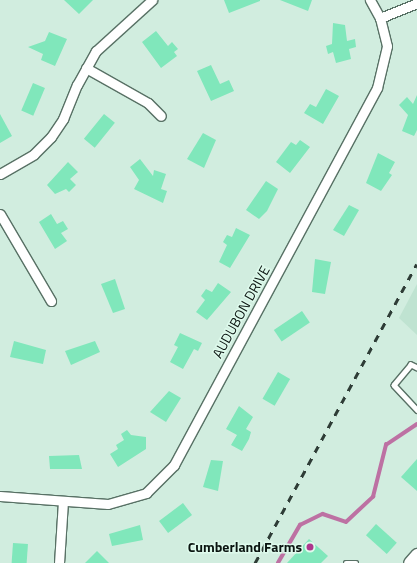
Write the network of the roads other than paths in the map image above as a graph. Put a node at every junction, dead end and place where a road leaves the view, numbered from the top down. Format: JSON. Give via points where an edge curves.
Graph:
{"nodes":[{"id":1,"x":152,"y":0,"type":"edge"},
{"id":2,"x":370,"y":0,"type":"edge"},
{"id":3,"x":417,"y":3,"type":"edge"},
{"id":4,"x":380,"y":18,"type":"junction"},
{"id":5,"x":86,"y":68,"type":"junction"},
{"id":6,"x":160,"y":116,"type":"dead end"},
{"id":7,"x":0,"y":174,"type":"edge"},
{"id":8,"x":0,"y":214,"type":"edge"},
{"id":9,"x":51,"y":301,"type":"dead end"},
{"id":10,"x":417,"y":368,"type":"edge"},
{"id":11,"x":417,"y":410,"type":"edge"},
{"id":12,"x":0,"y":496,"type":"edge"},
{"id":13,"x":63,"y":501,"type":"junction"},
{"id":14,"x":417,"y":555,"type":"edge"},
{"id":15,"x":59,"y":563,"type":"edge"},
{"id":16,"x":346,"y":563,"type":"edge"},
{"id":17,"x":356,"y":563,"type":"edge"},
{"id":18,"x":410,"y":563,"type":"edge"}],
"edges":[{"from":1,"to":5,"type":"street","via":[[108,37]]},
{"from":2,"to":4,"type":"street","name":"AUDUBON DRIVE"},
{"from":3,"to":4,"type":"street"},
{"from":4,"to":13,"type":"street","name":"AUDUBON DRIVE","via":[[387,51],[377,88],[180,455],[159,482],[135,498],[108,504]]},
{"from":5,"to":6,"type":"street","via":[[148,103]]},
{"from":5,"to":7,"type":"street","via":[[63,119],[51,137],[34,154]]},
{"from":8,"to":9,"type":"street"},
{"from":10,"to":11,"type":"lane","via":[[411,365],[394,385]]},
{"from":12,"to":13,"type":"street","name":"AUDUBON DRIVE"},
{"from":13,"to":15,"type":"street"},
{"from":14,"to":18,"type":"main road"},
{"from":16,"to":17,"type":"lane"}]}
